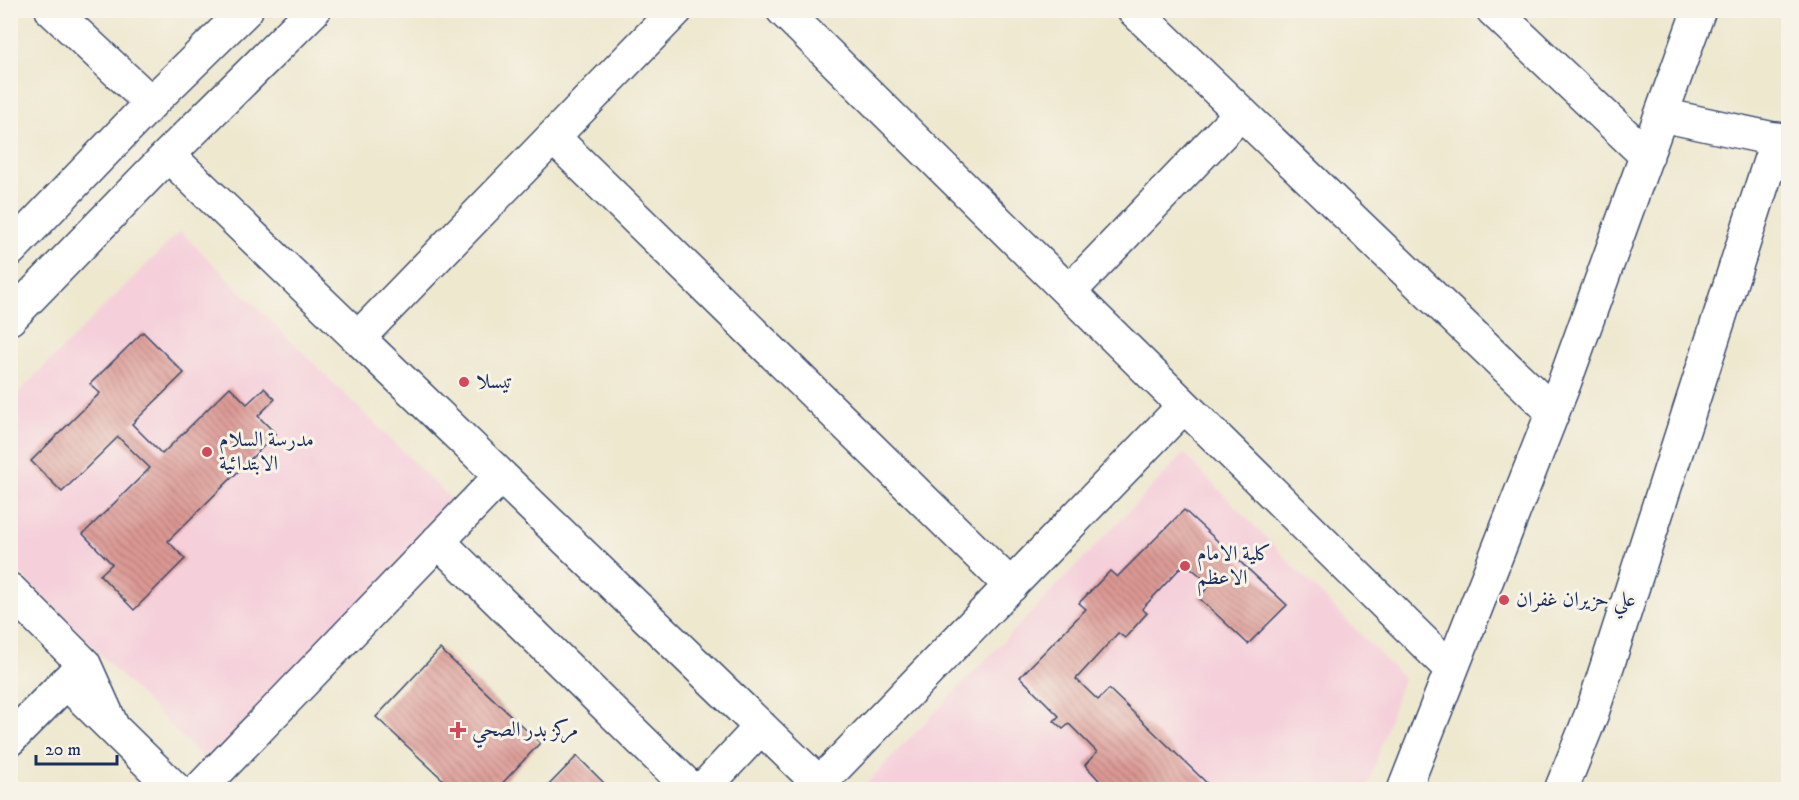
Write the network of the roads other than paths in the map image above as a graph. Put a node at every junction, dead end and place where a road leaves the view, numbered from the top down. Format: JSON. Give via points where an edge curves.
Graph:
{"nodes":[{"id":1,"x":52,"y":10,"type":"edge"},
{"id":2,"x":314,"y":10,"type":"edge"},
{"id":3,"x":676,"y":10,"type":"edge"},
{"id":4,"x":783,"y":10,"type":"edge"},
{"id":5,"x":1134,"y":10,"type":"edge"},
{"id":6,"x":1493,"y":10,"type":"edge"},
{"id":7,"x":1700,"y":10,"type":"edge"},
{"id":8,"x":238,"y":19,"type":"edge"},
{"id":9,"x":266,"y":61,"type":"junction"},
{"id":10,"x":151,"y":103,"type":"junction"},
{"id":11,"x":1241,"y":113,"type":"junction"},
{"id":12,"x":1662,"y":115,"type":"junction"},
{"id":13,"x":553,"y":137,"type":"junction"},
{"id":14,"x":1783,"y":140,"type":"edge"},
{"id":15,"x":168,"y":155,"type":"junction"},
{"id":16,"x":1647,"y":156,"type":"junction"},
{"id":17,"x":12,"y":246,"type":"edge"},
{"id":18,"x":1069,"y":292,"type":"junction"},
{"id":19,"x":10,"y":318,"type":"edge"},
{"id":20,"x":358,"y":338,"type":"junction"},
{"id":21,"x":1185,"y":406,"type":"junction"},
{"id":22,"x":1553,"y":412,"type":"junction"},
{"id":23,"x":501,"y":476,"type":"junction"},
{"id":24,"x":438,"y":542,"type":"junction"},
{"id":25,"x":1011,"y":586,"type":"junction"},
{"id":26,"x":10,"y":590,"type":"edge"},
{"id":27,"x":1451,"y":669,"type":"junction"},
{"id":28,"x":75,"y":673,"type":"junction"},
{"id":29,"x":761,"y":727,"type":"junction"},
{"id":30,"x":10,"y":739,"type":"edge"},
{"id":31,"x":823,"y":786,"type":"edge"},
{"id":32,"x":176,"y":789,"type":"edge"},
{"id":33,"x":199,"y":789,"type":"edge"},
{"id":34,"x":692,"y":789,"type":"edge"},
{"id":35,"x":702,"y":789,"type":"edge"},
{"id":36,"x":1404,"y":789,"type":"edge"},
{"id":37,"x":1562,"y":789,"type":"edge"}],
"edges":[{"from":1,"to":10,"type":"street"},
{"from":2,"to":9,"type":"street"},
{"from":3,"to":13,"type":"street"},
{"from":4,"to":18,"type":"street"},
{"from":5,"to":11,"type":"street"},
{"from":6,"to":16,"type":"street"},
{"from":7,"to":12,"type":"street"},
{"from":8,"to":9,"type":"street"},
{"from":8,"to":10,"type":"street"},
{"from":9,"to":15,"type":"street"},
{"from":10,"to":17,"type":"street"},
{"from":11,"to":18,"type":"street"},
{"from":11,"to":22,"type":"street"},
{"from":12,"to":14,"type":"street"},
{"from":12,"to":16,"type":"street"},
{"from":13,"to":20,"type":"street"},
{"from":13,"to":25,"type":"street"},
{"from":14,"to":37,"type":"street","via":[[1592,713]]},
{"from":15,"to":19,"type":"street"},
{"from":15,"to":20,"type":"street"},
{"from":16,"to":22,"type":"street"},
{"from":18,"to":21,"type":"street"},
{"from":20,"to":23,"type":"street"},
{"from":21,"to":25,"type":"street"},
{"from":21,"to":27,"type":"street"},
{"from":22,"to":27,"type":"street"},
{"from":23,"to":24,"type":"street"},
{"from":23,"to":29,"type":"street"},
{"from":24,"to":33,"type":"street"},
{"from":24,"to":34,"type":"street"},
{"from":25,"to":31,"type":"street"},
{"from":26,"to":28,"type":"street"},
{"from":27,"to":36,"type":"street"},
{"from":28,"to":30,"type":"street"},
{"from":28,"to":32,"type":"street","via":[[112,726]]},
{"from":29,"to":31,"type":"street"},
{"from":29,"to":35,"type":"street"}]}
